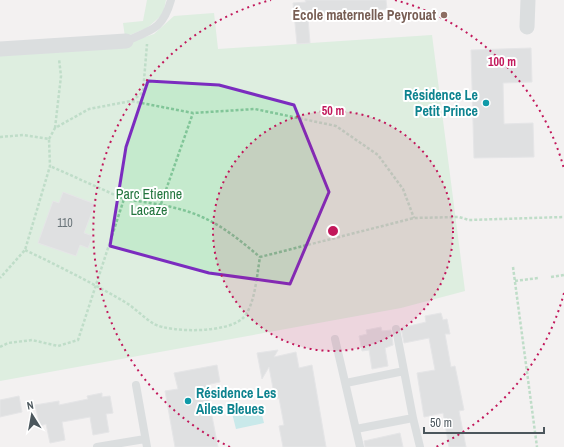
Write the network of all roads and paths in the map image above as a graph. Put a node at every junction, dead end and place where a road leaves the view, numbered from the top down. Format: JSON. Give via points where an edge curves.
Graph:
{"nodes":[{"id":1,"x":171,"y":0,"type":"edge"},
{"id":2,"x":528,"y":0,"type":"edge"},
{"id":3,"x":527,"y":27,"type":"dead end"},
{"id":4,"x":148,"y":32,"type":"junction"},
{"id":5,"x":126,"y":41,"type":"joint"},
{"id":6,"x":59,"y":45,"type":"junction"},
{"id":7,"x":0,"y":49,"type":"edge"},
{"id":8,"x":131,"y":101,"type":"junction"},
{"id":9,"x":193,"y":114,"type":"junction"},
{"id":10,"x":55,"y":128,"type":"junction"},
{"id":11,"x":0,"y":137,"type":"edge"},
{"id":12,"x":49,"y":139,"type":"junction"},
{"id":13,"x":50,"y":166,"type":"junction"},
{"id":14,"x":124,"y":199,"type":"junction"},
{"id":15,"x":161,"y":204,"type":"junction"},
{"id":16,"x":564,"y":217,"type":"edge"},
{"id":17,"x":414,"y":218,"type":"junction"},
{"id":18,"x":25,"y":250,"type":"junction"},
{"id":19,"x":260,"y":257,"type":"junction"},
{"id":20,"x":513,"y":267,"type":"dead end"},
{"id":21,"x":564,"y":275,"type":"edge"},
{"id":22,"x":551,"y":277,"type":"dead end"},
{"id":23,"x":0,"y":278,"type":"edge"},
{"id":24,"x":538,"y":278,"type":"dead end"},
{"id":25,"x":515,"y":281,"type":"junction"},
{"id":26,"x":95,"y":284,"type":"junction"},
{"id":27,"x":396,"y":329,"type":"dead end"},
{"id":28,"x":335,"y":339,"type":"dead end"},
{"id":29,"x":0,"y":347,"type":"edge"},
{"id":30,"x":404,"y":371,"type":"junction"},
{"id":31,"x":346,"y":383,"type":"junction"},
{"id":32,"x":136,"y":385,"type":"dead end"},
{"id":33,"x":413,"y":418,"type":"junction"},
{"id":34,"x":356,"y":429,"type":"junction"},
{"id":35,"x":146,"y":443,"type":"edge"},
{"id":36,"x":97,"y":447,"type":"edge"},
{"id":37,"x":360,"y":447,"type":"edge"},
{"id":38,"x":420,"y":447,"type":"edge"},
{"id":39,"x":537,"y":447,"type":"edge"}],
"edges":[{"from":1,"to":4,"type":"lane","via":[[162,22]]},
{"from":2,"to":3,"type":"street"},
{"from":4,"to":5,"type":"lane"},
{"from":4,"to":8,"type":"path","via":[[143,92]]},
{"from":5,"to":6,"type":"street"},
{"from":6,"to":7,"type":"street"},
{"from":6,"to":10,"type":"path","via":[[61,76]]},
{"from":8,"to":9,"type":"path"},
{"from":8,"to":10,"type":"path","via":[[89,109]]},
{"from":9,"to":15,"type":"path"},
{"from":9,"to":17,"type":"path","via":[[255,108],[336,126],[378,155],[404,189]]},
{"from":10,"to":12,"type":"path"},
{"from":11,"to":12,"type":"path","via":[[23,135]]},
{"from":12,"to":13,"type":"path"},
{"from":13,"to":14,"type":"path"},
{"from":13,"to":18,"type":"path"},
{"from":14,"to":15,"type":"path"},
{"from":14,"to":26,"type":"path"},
{"from":15,"to":19,"type":"path","via":[[202,216],[240,240]]},
{"from":16,"to":17,"type":"path","via":[[469,220],[459,217]]},
{"from":17,"to":19,"type":"path"},
{"from":18,"to":23,"type":"path"},
{"from":18,"to":26,"type":"path"},
{"from":19,"to":26,"type":"path","via":[[254,297],[243,318],[220,329],[190,331],[155,324],[133,306]]},
{"from":20,"to":25,"type":"path"},
{"from":21,"to":22,"type":"path"},
{"from":24,"to":25,"type":"path"},
{"from":25,"to":39,"type":"path"},
{"from":26,"to":29,"type":"path","via":[[78,340],[58,346],[32,340],[8,343]]},
{"from":27,"to":30,"type":"lane"},
{"from":28,"to":31,"type":"lane"},
{"from":30,"to":31,"type":"lane"},
{"from":30,"to":33,"type":"lane"},
{"from":31,"to":34,"type":"lane"},
{"from":32,"to":35,"type":"lane"},
{"from":33,"to":34,"type":"lane"},
{"from":33,"to":38,"type":"lane"},
{"from":34,"to":37,"type":"lane"},
{"from":35,"to":36,"type":"lane"}]}
